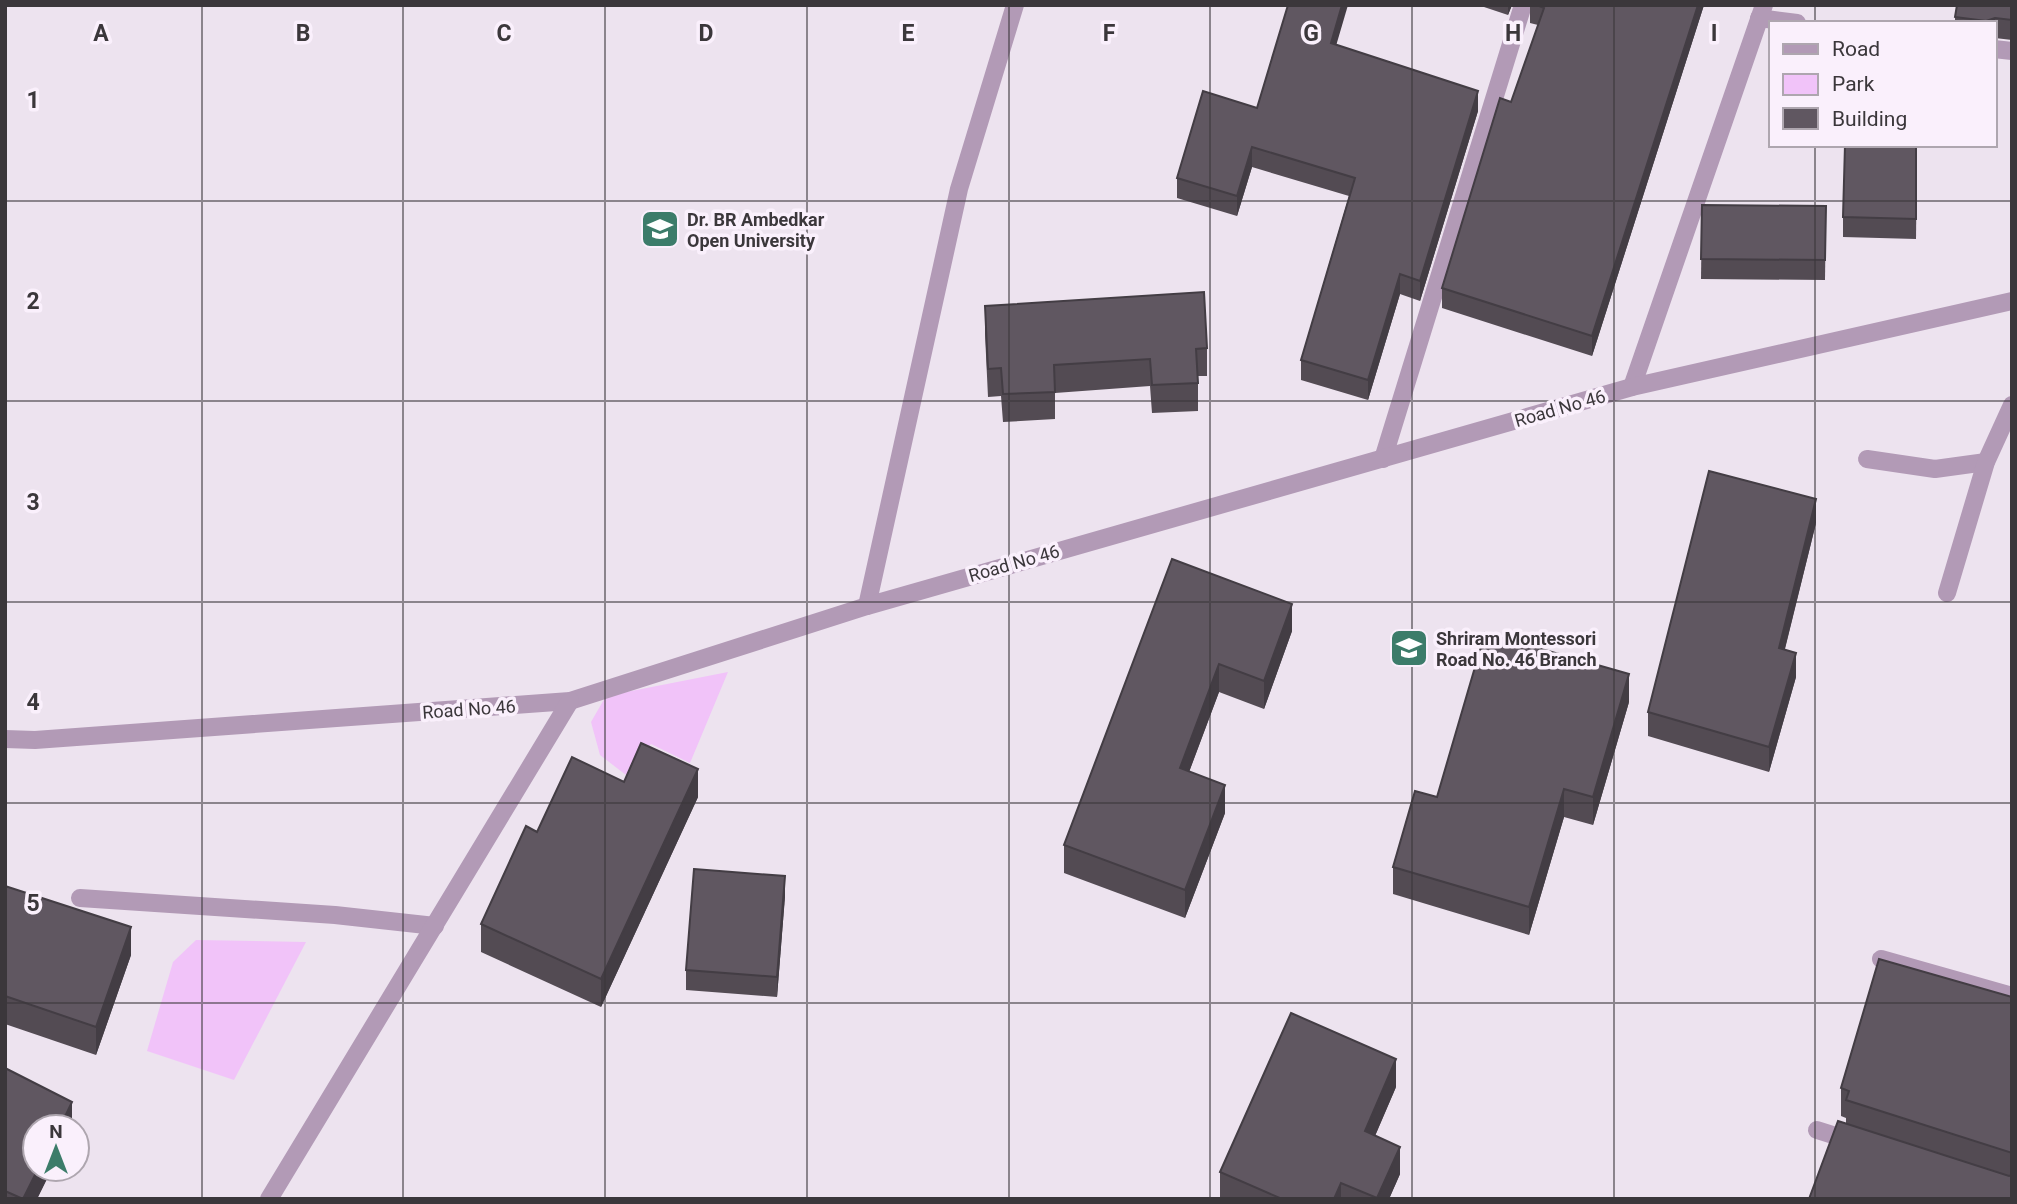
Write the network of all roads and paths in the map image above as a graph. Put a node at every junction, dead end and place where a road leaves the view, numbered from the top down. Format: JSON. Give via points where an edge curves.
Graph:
{"nodes":[{"id":1,"x":1015,"y":5,"type":"edge"},
{"id":2,"x":1523,"y":5,"type":"edge"},
{"id":3,"x":1761,"y":12,"type":"edge"},
{"id":4,"x":1790,"y":21,"type":"edge"},
{"id":5,"x":2012,"y":301,"type":"edge"},
{"id":6,"x":1632,"y":387,"type":"junction"},
{"id":7,"x":2012,"y":405,"type":"edge"},
{"id":8,"x":1382,"y":459,"type":"junction"},
{"id":9,"x":1867,"y":459,"type":"dead end"},
{"id":10,"x":1986,"y":461,"type":"junction"},
{"id":11,"x":1947,"y":593,"type":"dead end"},
{"id":12,"x":867,"y":606,"type":"junction"},
{"id":13,"x":570,"y":701,"type":"junction"},
{"id":14,"x":5,"y":739,"type":"edge"},
{"id":15,"x":80,"y":898,"type":"dead end"},
{"id":16,"x":435,"y":926,"type":"junction"},
{"id":17,"x":1881,"y":959,"type":"edge"},
{"id":18,"x":2012,"y":996,"type":"edge"},
{"id":19,"x":1817,"y":1130,"type":"dead end"},
{"id":20,"x":1869,"y":1147,"type":"edge"},
{"id":21,"x":270,"y":1199,"type":"edge"}],
"edges":[{"from":1,"to":12,"type":"street","via":[[959,189]]},
{"from":2,"to":8,"type":"street"},
{"from":3,"to":4,"type":"street"},
{"from":3,"to":6,"type":"street"},
{"from":5,"to":6,"type":"street","name":"Road No 46"},
{"from":6,"to":8,"type":"street","name":"Road No 46"},
{"from":7,"to":10,"type":"street"},
{"from":8,"to":12,"type":"street","name":"Road No 46"},
{"from":9,"to":10,"type":"street","via":[[1935,469]]},
{"from":10,"to":11,"type":"street"},
{"from":12,"to":13,"type":"street","name":"Road No 46"},
{"from":13,"to":14,"type":"street","name":"Road No 46"},
{"from":13,"to":16,"type":"street"},
{"from":15,"to":16,"type":"street"},
{"from":16,"to":21,"type":"street"},
{"from":17,"to":18,"type":"street"},
{"from":19,"to":20,"type":"street"}]}
